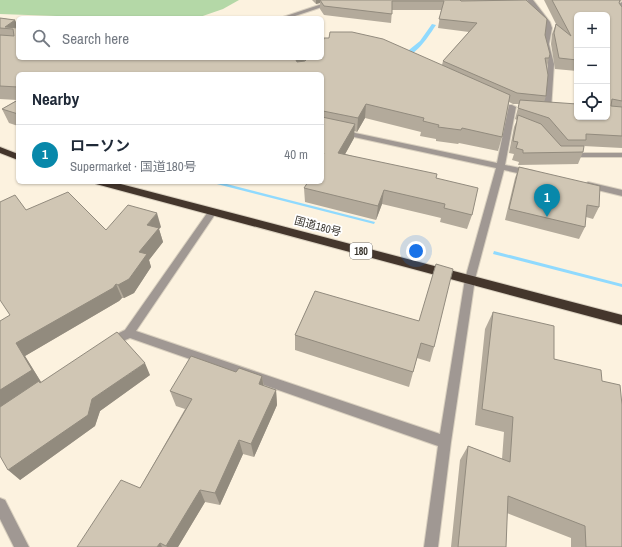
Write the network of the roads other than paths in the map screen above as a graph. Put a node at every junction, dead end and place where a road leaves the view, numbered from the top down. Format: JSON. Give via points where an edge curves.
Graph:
{"nodes":[{"id":1,"x":340,"y":0,"type":"edge"},
{"id":2,"x":530,"y":4,"type":"edge"},
{"id":3,"x":622,"y":4,"type":"edge"},
{"id":4,"x":289,"y":16,"type":"edge"},
{"id":5,"x":621,"y":16,"type":"edge"},
{"id":6,"x":513,"y":107,"type":"dead end"},
{"id":7,"x":546,"y":110,"type":"edge"},
{"id":8,"x":324,"y":128,"type":"edge"},
{"id":9,"x":0,"y":150,"type":"edge"},
{"id":10,"x":16,"y":155,"type":"edge"},
{"id":11,"x":560,"y":155,"type":"edge"},
{"id":12,"x":622,"y":155,"type":"edge"},
{"id":13,"x":501,"y":166,"type":"junction"},
{"id":14,"x":539,"y":175,"type":"edge"},
{"id":15,"x":577,"y":183,"type":"edge"},
{"id":16,"x":108,"y":184,"type":"edge"},
{"id":17,"x":622,"y":193,"type":"edge"},
{"id":18,"x":213,"y":211,"type":"junction"},
{"id":19,"x":470,"y":279,"type":"junction"},
{"id":20,"x":622,"y":320,"type":"edge"},
{"id":21,"x":129,"y":333,"type":"junction"},
{"id":22,"x":116,"y":341,"type":"edge"},
{"id":23,"x":445,"y":442,"type":"junction"},
{"id":24,"x":0,"y":505,"type":"edge"},
{"id":25,"x":22,"y":547,"type":"edge"},
{"id":26,"x":431,"y":547,"type":"edge"}],
"edges":[{"from":1,"to":4,"type":"street"},
{"from":2,"to":7,"type":"street","via":[[547,22],[549,28],[546,44],[551,64]]},
{"from":3,"to":5,"type":"street"},
{"from":6,"to":13,"type":"street","via":[[513,122]]},
{"from":8,"to":13,"type":"street"},
{"from":9,"to":10,"type":"highway"},
{"from":11,"to":12,"type":"street"},
{"from":13,"to":14,"type":"street"},
{"from":13,"to":19,"type":"street"},
{"from":15,"to":17,"type":"street"},
{"from":16,"to":18,"type":"highway","name":"国道180号","number":"180"},
{"from":18,"to":19,"type":"highway","name":"国道180号","number":"180"},
{"from":18,"to":21,"type":"street"},
{"from":19,"to":20,"type":"highway","name":"国道180号","number":"180"},
{"from":19,"to":23,"type":"street"},
{"from":21,"to":22,"type":"street"},
{"from":21,"to":23,"type":"street"},
{"from":23,"to":26,"type":"street"},
{"from":24,"to":25,"type":"street"}]}
